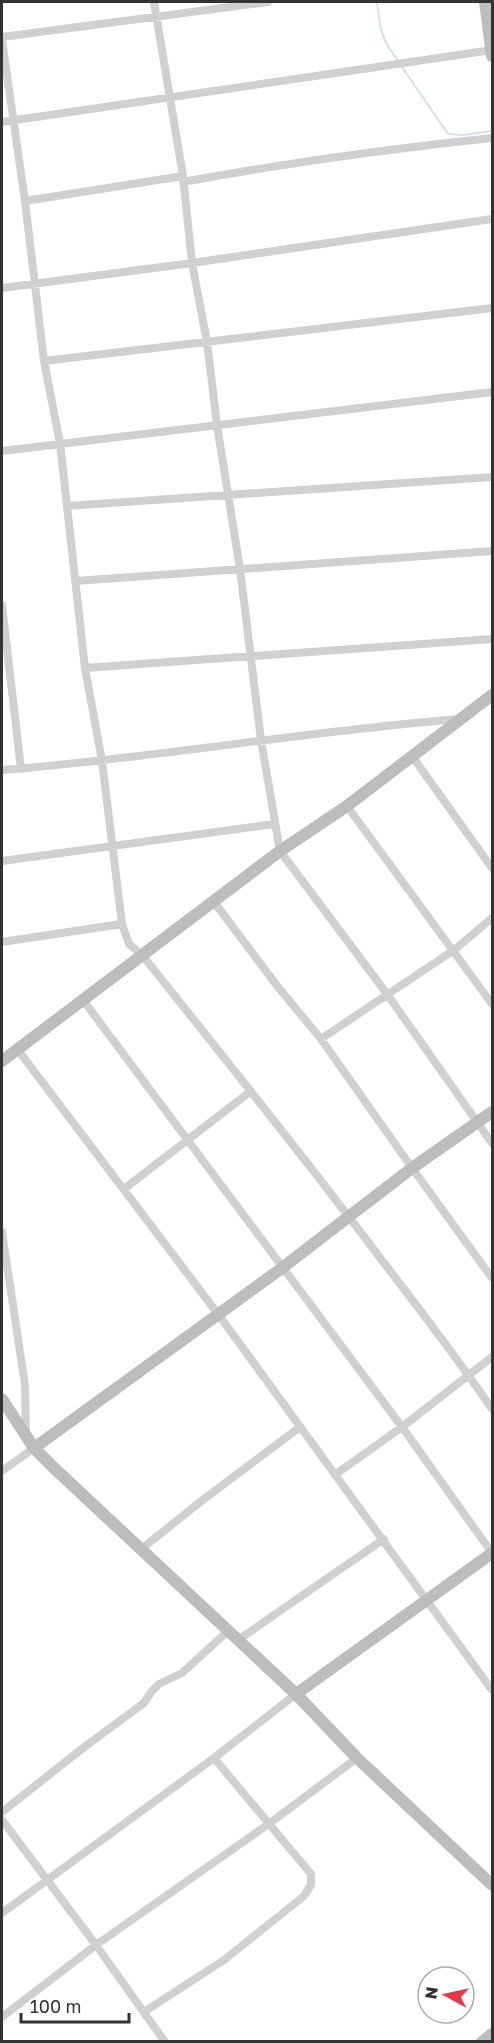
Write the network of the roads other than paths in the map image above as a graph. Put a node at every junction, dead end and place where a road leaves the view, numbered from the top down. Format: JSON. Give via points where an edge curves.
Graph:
{"nodes":[{"id":1,"x":154,"y":2,"type":"edge"},
{"id":2,"x":268,"y":2,"type":"edge"},
{"id":3,"x":485,"y":2,"type":"edge"},
{"id":4,"x":241,"y":3,"type":"edge"},
{"id":5,"x":156,"y":15,"type":"junction"},
{"id":6,"x":2,"y":39,"type":"edge"},
{"id":7,"x":492,"y":52,"type":"edge"},
{"id":8,"x":169,"y":98,"type":"junction"},
{"id":9,"x":13,"y":120,"type":"junction"},
{"id":10,"x":2,"y":122,"type":"edge"},
{"id":11,"x":492,"y":138,"type":"edge"},
{"id":12,"x":183,"y":179,"type":"junction"},
{"id":13,"x":25,"y":201,"type":"junction"},
{"id":14,"x":492,"y":219,"type":"edge"},
{"id":15,"x":192,"y":263,"type":"junction"},
{"id":16,"x":34,"y":283,"type":"junction"},
{"id":17,"x":2,"y":288,"type":"edge"},
{"id":18,"x":492,"y":308,"type":"edge"},
{"id":19,"x":207,"y":342,"type":"junction"},
{"id":20,"x":44,"y":361,"type":"junction"},
{"id":21,"x":492,"y":392,"type":"edge"},
{"id":22,"x":217,"y":425,"type":"junction"},
{"id":23,"x":60,"y":443,"type":"junction"},
{"id":24,"x":2,"y":451,"type":"edge"},
{"id":25,"x":492,"y":477,"type":"edge"},
{"id":26,"x":227,"y":495,"type":"junction"},
{"id":27,"x":67,"y":506,"type":"junction"},
{"id":28,"x":492,"y":551,"type":"edge"},
{"id":29,"x":240,"y":569,"type":"junction"},
{"id":30,"x":76,"y":581,"type":"junction"},
{"id":31,"x":2,"y":605,"type":"edge"},
{"id":32,"x":492,"y":639,"type":"edge"},
{"id":33,"x":251,"y":657,"type":"junction"},
{"id":34,"x":85,"y":668,"type":"junction"},
{"id":35,"x":492,"y":696,"type":"edge"},
{"id":36,"x":461,"y":719,"type":"junction"},
{"id":37,"x":261,"y":740,"type":"junction"},
{"id":38,"x":412,"y":756,"type":"junction"},
{"id":39,"x":102,"y":761,"type":"junction"},
{"id":40,"x":21,"y":769,"type":"junction"},
{"id":41,"x":2,"y":770,"type":"edge"},
{"id":42,"x":346,"y":806,"type":"junction"},
{"id":43,"x":274,"y":824,"type":"junction"},
{"id":44,"x":113,"y":847,"type":"junction"},
{"id":45,"x":280,"y":851,"type":"junction"},
{"id":46,"x":2,"y":861,"type":"edge"},
{"id":47,"x":492,"y":868,"type":"edge"},
{"id":48,"x":214,"y":902,"type":"junction"},
{"id":49,"x":492,"y":918,"type":"edge"},
{"id":50,"x":122,"y":924,"type":"junction"},
{"id":51,"x":2,"y":942,"type":"edge"},
{"id":52,"x":454,"y":950,"type":"junction"},
{"id":53,"x":143,"y":956,"type":"junction"},
{"id":54,"x":387,"y":994,"type":"junction"},
{"id":55,"x":82,"y":1000,"type":"junction"},
{"id":56,"x":492,"y":1004,"type":"edge"},
{"id":57,"x":321,"y":1039,"type":"junction"},
{"id":58,"x":18,"y":1050,"type":"junction"},
{"id":59,"x":2,"y":1061,"type":"edge"},
{"id":60,"x":251,"y":1091,"type":"junction"},
{"id":61,"x":492,"y":1112,"type":"edge"},
{"id":62,"x":477,"y":1123,"type":"junction"},
{"id":63,"x":188,"y":1139,"type":"junction"},
{"id":64,"x":492,"y":1143,"type":"edge"},
{"id":65,"x":412,"y":1168,"type":"junction"},
{"id":66,"x":124,"y":1189,"type":"junction"},
{"id":67,"x":349,"y":1217,"type":"junction"},
{"id":68,"x":2,"y":1232,"type":"edge"},
{"id":69,"x":282,"y":1268,"type":"junction"},
{"id":70,"x":492,"y":1278,"type":"edge"},
{"id":71,"x":218,"y":1314,"type":"junction"},
{"id":72,"x":492,"y":1357,"type":"edge"},
{"id":73,"x":469,"y":1374,"type":"junction"},
{"id":74,"x":2,"y":1399,"type":"edge"},
{"id":75,"x":492,"y":1409,"type":"edge"},
{"id":76,"x":300,"y":1427,"type":"junction"},
{"id":77,"x":402,"y":1427,"type":"junction"},
{"id":78,"x":26,"y":1436,"type":"junction"},
{"id":79,"x":34,"y":1448,"type":"junction"},
{"id":80,"x":2,"y":1471,"type":"edge"},
{"id":81,"x":336,"y":1474,"type":"junction"},
{"id":82,"x":384,"y":1539,"type":"junction"},
{"id":83,"x":140,"y":1550,"type":"junction"},
{"id":84,"x":492,"y":1553,"type":"edge"},
{"id":85,"x":428,"y":1600,"type":"junction"},
{"id":86,"x":228,"y":1631,"type":"junction"},
{"id":87,"x":238,"y":1640,"type":"junction"},
{"id":88,"x":492,"y":1690,"type":"edge"},
{"id":89,"x":296,"y":1694,"type":"junction"},
{"id":90,"x":214,"y":1758,"type":"junction"},
{"id":91,"x":357,"y":1758,"type":"junction"},
{"id":92,"x":2,"y":1812,"type":"edge"},
{"id":93,"x":2,"y":1820,"type":"edge"},
{"id":94,"x":270,"y":1823,"type":"junction"},
{"id":95,"x":47,"y":1880,"type":"junction"},
{"id":96,"x":492,"y":1885,"type":"edge"},
{"id":97,"x":2,"y":1913,"type":"edge"},
{"id":98,"x":96,"y":1945,"type":"junction"},
{"id":99,"x":144,"y":2012,"type":"junction"},
{"id":100,"x":2,"y":2017,"type":"edge"},
{"id":101,"x":492,"y":2034,"type":"edge"},
{"id":102,"x":165,"y":2042,"type":"edge"},
{"id":103,"x":482,"y":2042,"type":"edge"}],
"edges":[{"from":1,"to":5,"type":"street"},
{"from":2,"to":4,"type":"street"},
{"from":3,"to":7,"type":"street"},
{"from":4,"to":5,"type":"street"},
{"from":5,"to":6,"type":"street"},
{"from":5,"to":8,"type":"street"},
{"from":6,"to":9,"type":"street"},
{"from":7,"to":8,"type":"street"},
{"from":8,"to":9,"type":"street"},
{"from":8,"to":12,"type":"street"},
{"from":9,"to":10,"type":"street"},
{"from":9,"to":13,"type":"street"},
{"from":11,"to":12,"type":"street"},
{"from":12,"to":13,"type":"street"},
{"from":12,"to":15,"type":"street"},
{"from":13,"to":16,"type":"street"},
{"from":14,"to":15,"type":"street"},
{"from":15,"to":16,"type":"street"},
{"from":15,"to":19,"type":"street"},
{"from":16,"to":17,"type":"street"},
{"from":16,"to":20,"type":"street"},
{"from":18,"to":19,"type":"street"},
{"from":19,"to":20,"type":"street"},
{"from":19,"to":22,"type":"street"},
{"from":20,"to":23,"type":"street"},
{"from":21,"to":22,"type":"street"},
{"from":22,"to":23,"type":"street"},
{"from":22,"to":26,"type":"street"},
{"from":23,"to":24,"type":"street"},
{"from":23,"to":27,"type":"street"},
{"from":25,"to":26,"type":"street"},
{"from":26,"to":27,"type":"street"},
{"from":26,"to":29,"type":"street"},
{"from":27,"to":30,"type":"street"},
{"from":28,"to":29,"type":"street"},
{"from":29,"to":30,"type":"street"},
{"from":29,"to":33,"type":"street"},
{"from":30,"to":34,"type":"street"},
{"from":31,"to":40,"type":"street"},
{"from":32,"to":33,"type":"street"},
{"from":33,"to":34,"type":"street"},
{"from":33,"to":37,"type":"street"},
{"from":34,"to":39,"type":"street"},
{"from":35,"to":36,"type":"street"},
{"from":36,"to":37,"type":"street"},
{"from":36,"to":38,"type":"street"},
{"from":37,"to":39,"type":"street"},
{"from":37,"to":43,"type":"street"},
{"from":38,"to":42,"type":"street"},
{"from":38,"to":47,"type":"street"},
{"from":39,"to":40,"type":"street"},
{"from":39,"to":44,"type":"street"},
{"from":40,"to":41,"type":"street"},
{"from":42,"to":45,"type":"street"},
{"from":42,"to":52,"type":"street"},
{"from":43,"to":44,"type":"street"},
{"from":43,"to":45,"type":"street"},
{"from":44,"to":46,"type":"street"},
{"from":44,"to":50,"type":"street"},
{"from":45,"to":48,"type":"street"},
{"from":45,"to":54,"type":"street"},
{"from":48,"to":53,"type":"street"},
{"from":48,"to":57,"type":"street"},
{"from":49,"to":52,"type":"street"},
{"from":50,"to":51,"type":"street"},
{"from":50,"to":53,"type":"street","via":[[129,944]]},
{"from":52,"to":54,"type":"street"},
{"from":52,"to":56,"type":"street"},
{"from":53,"to":55,"type":"street"},
{"from":53,"to":60,"type":"street"},
{"from":54,"to":57,"type":"street"},
{"from":54,"to":62,"type":"street"},
{"from":55,"to":58,"type":"street"},
{"from":55,"to":63,"type":"street"},
{"from":57,"to":65,"type":"street"},
{"from":58,"to":59,"type":"street"},
{"from":58,"to":66,"type":"street"},
{"from":60,"to":63,"type":"street"},
{"from":60,"to":67,"type":"street"},
{"from":61,"to":62,"type":"street"},
{"from":62,"to":64,"type":"street"},
{"from":62,"to":65,"type":"street"},
{"from":63,"to":66,"type":"street"},
{"from":63,"to":69,"type":"street"},
{"from":65,"to":67,"type":"street"},
{"from":65,"to":70,"type":"street"},
{"from":66,"to":71,"type":"street"},
{"from":67,"to":69,"type":"street"},
{"from":67,"to":73,"type":"street"},
{"from":68,"to":78,"type":"street","via":[[25,1385]]},
{"from":69,"to":71,"type":"street"},
{"from":69,"to":77,"type":"street"},
{"from":71,"to":76,"type":"street"},
{"from":71,"to":79,"type":"street"},
{"from":72,"to":73,"type":"street"},
{"from":73,"to":75,"type":"street"},
{"from":73,"to":77,"type":"street"},
{"from":74,"to":78,"type":"street"},
{"from":76,"to":81,"type":"street"},
{"from":76,"to":83,"type":"street"},
{"from":77,"to":81,"type":"street"},
{"from":77,"to":84,"type":"street"},
{"from":78,"to":79,"type":"street"},
{"from":79,"to":80,"type":"street"},
{"from":79,"to":83,"type":"street"},
{"from":81,"to":82,"type":"street"},
{"from":82,"to":85,"type":"street"},
{"from":82,"to":87,"type":"street"},
{"from":83,"to":86,"type":"street"},
{"from":84,"to":85,"type":"street"},
{"from":85,"to":88,"type":"street"},
{"from":85,"to":89,"type":"street"},
{"from":86,"to":87,"type":"street"},
{"from":86,"to":92,"type":"street","via":[[182,1673],[159,1684],[144,1703]]},
{"from":87,"to":89,"type":"street"},
{"from":89,"to":90,"type":"street"},
{"from":89,"to":91,"type":"street"},
{"from":90,"to":94,"type":"street"},
{"from":90,"to":95,"type":"street"},
{"from":91,"to":94,"type":"street"},
{"from":91,"to":96,"type":"street"},
{"from":93,"to":95,"type":"street"},
{"from":94,"to":98,"type":"street"},
{"from":94,"to":99,"type":"street","via":[[310,1874],[304,1896],[224,1960]]},
{"from":95,"to":97,"type":"street"},
{"from":95,"to":98,"type":"street"},
{"from":98,"to":99,"type":"street"},
{"from":98,"to":100,"type":"street"},
{"from":99,"to":102,"type":"street"},
{"from":101,"to":103,"type":"street"}]}
